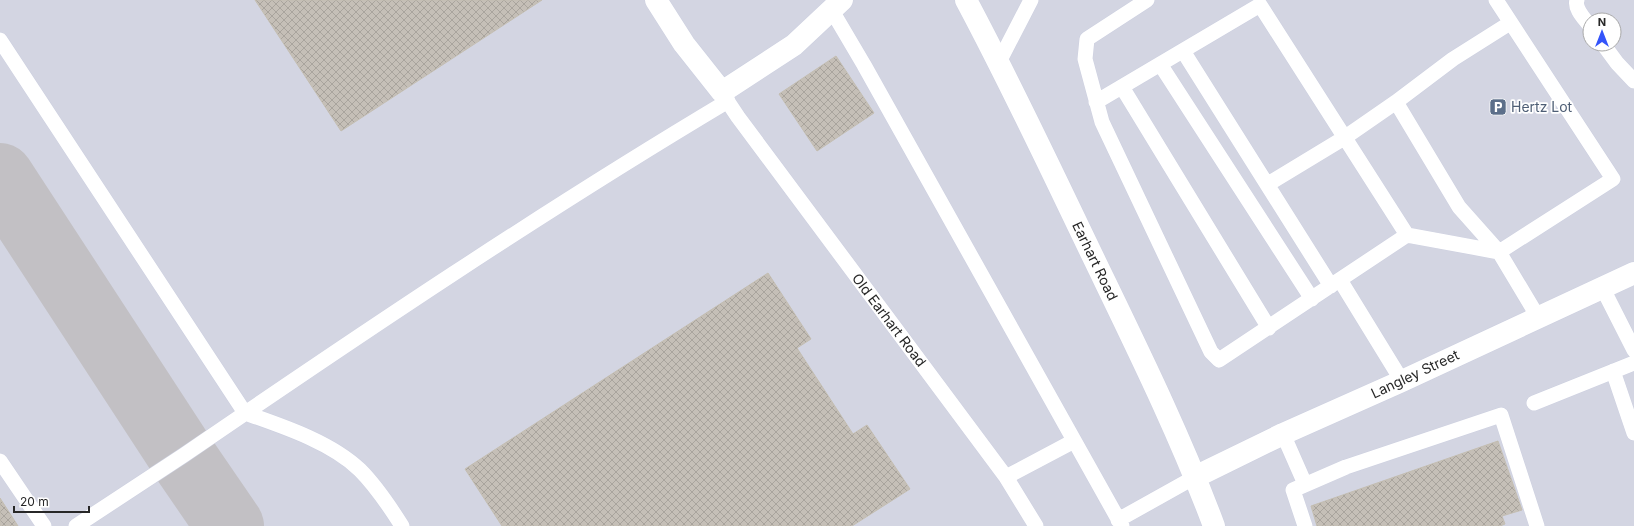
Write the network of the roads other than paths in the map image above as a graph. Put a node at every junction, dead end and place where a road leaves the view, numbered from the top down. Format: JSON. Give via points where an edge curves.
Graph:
{"nodes":[{"id":1,"x":656,"y":0,"type":"edge"},
{"id":2,"x":966,"y":0,"type":"edge"},
{"id":3,"x":1031,"y":0,"type":"edge"},
{"id":4,"x":1147,"y":0,"type":"edge"},
{"id":5,"x":1496,"y":0,"type":"edge"},
{"id":6,"x":1577,"y":0,"type":"edge"},
{"id":7,"x":837,"y":5,"type":"edge"},
{"id":8,"x":1582,"y":15,"type":"edge"},
{"id":9,"x":1510,"y":23,"type":"junction"},
{"id":10,"x":0,"y":40,"type":"edge"},
{"id":11,"x":1183,"y":51,"type":"junction"},
{"id":12,"x":1609,"y":52,"type":"edge"},
{"id":13,"x":999,"y":62,"type":"junction"},
{"id":14,"x":1160,"y":64,"type":"junction"},
{"id":15,"x":1634,"y":80,"type":"edge"},
{"id":16,"x":1122,"y":87,"type":"junction"},
{"id":17,"x":725,"y":97,"type":"junction"},
{"id":18,"x":1096,"y":102,"type":"junction"},
{"id":19,"x":1396,"y":102,"type":"junction"},
{"id":20,"x":1344,"y":138,"type":"junction"},
{"id":21,"x":1268,"y":184,"type":"junction"},
{"id":22,"x":1407,"y":234,"type":"junction"},
{"id":23,"x":1499,"y":252,"type":"junction"},
{"id":24,"x":1634,"y":272,"type":"edge"},
{"id":25,"x":1336,"y":283,"type":"junction"},
{"id":26,"x":1602,"y":287,"type":"junction"},
{"id":27,"x":1312,"y":299,"type":"junction"},
{"id":28,"x":1538,"y":317,"type":"junction"},
{"id":29,"x":1269,"y":328,"type":"junction"},
{"id":30,"x":1634,"y":350,"type":"edge"},
{"id":31,"x":1634,"y":363,"type":"edge"},
{"id":32,"x":1613,"y":371,"type":"junction"},
{"id":33,"x":1402,"y":381,"type":"junction"},
{"id":34,"x":1534,"y":403,"type":"dead end"},
{"id":35,"x":244,"y":413,"type":"junction"},
{"id":36,"x":1634,"y":433,"type":"edge"},
{"id":37,"x":1283,"y":434,"type":"junction"},
{"id":38,"x":1074,"y":441,"type":"junction"},
{"id":39,"x":0,"y":461,"type":"edge"},
{"id":40,"x":1006,"y":477,"type":"junction"},
{"id":41,"x":1195,"y":477,"type":"junction"},
{"id":42,"x":1305,"y":484,"type":"junction"},
{"id":43,"x":1119,"y":524,"type":"edge"},
{"id":44,"x":44,"y":526,"type":"edge"},
{"id":45,"x":76,"y":526,"type":"edge"},
{"id":46,"x":402,"y":526,"type":"edge"},
{"id":47,"x":1036,"y":526,"type":"edge"},
{"id":48,"x":1214,"y":526,"type":"edge"},
{"id":49,"x":1305,"y":526,"type":"edge"},
{"id":50,"x":1537,"y":526,"type":"edge"}],
"edges":[{"from":1,"to":17,"type":"street","via":[[684,44]]},
{"from":2,"to":13,"type":"street","name":"Earhart Road"},
{"from":3,"to":13,"type":"lane"},
{"from":4,"to":18,"type":"lane","via":[[1087,39],[1085,58]]},
{"from":5,"to":9,"type":"lane"},
{"from":6,"to":8,"type":"lane","via":[[1578,10]]},
{"from":7,"to":17,"type":"street","via":[[794,45]]},
{"from":7,"to":38,"type":"lane","via":[[864,65]]},
{"from":9,"to":19,"type":"lane","via":[[1453,59]]},
{"from":9,"to":23,"type":"lane","via":[[1613,179]]},
{"from":10,"to":35,"type":"lane"},
{"from":11,"to":14,"type":"lane"},
{"from":11,"to":20,"type":"lane","via":[[1260,6]]},
{"from":11,"to":21,"type":"lane"},
{"from":12,"to":15,"type":"lane"},
{"from":13,"to":41,"type":"street","name":"Earhart Road","via":[[1164,404]]},
{"from":14,"to":16,"type":"lane"},
{"from":14,"to":27,"type":"lane"},
{"from":16,"to":18,"type":"lane"},
{"from":16,"to":29,"type":"lane"},
{"from":17,"to":35,"type":"lane"},
{"from":17,"to":40,"type":"lane","name":"Old Earhart Road"},
{"from":18,"to":29,"type":"lane","via":[[1102,122],[1211,352],[1219,360]]},
{"from":19,"to":20,"type":"lane"},
{"from":19,"to":23,"type":"lane","via":[[1459,207]]},
{"from":20,"to":21,"type":"lane"},
{"from":20,"to":22,"type":"lane"},
{"from":21,"to":25,"type":"lane"},
{"from":22,"to":23,"type":"lane"},
{"from":22,"to":25,"type":"lane"},
{"from":23,"to":28,"type":"lane"},
{"from":24,"to":26,"type":"street","name":"Langley Street"},
{"from":25,"to":27,"type":"lane"},
{"from":25,"to":33,"type":"lane"},
{"from":26,"to":28,"type":"street","name":"Langley Street"},
{"from":26,"to":30,"type":"lane"},
{"from":27,"to":29,"type":"lane"},
{"from":28,"to":33,"type":"street","name":"Langley Street"},
{"from":31,"to":32,"type":"lane"},
{"from":32,"to":34,"type":"lane"},
{"from":32,"to":36,"type":"lane"},
{"from":33,"to":37,"type":"street","name":"Langley Street"},
{"from":35,"to":45,"type":"lane"},
{"from":35,"to":46,"type":"lane","via":[[336,452],[359,470],[389,505]]},
{"from":37,"to":41,"type":"street","name":"Langley Street"},
{"from":37,"to":42,"type":"lane"},
{"from":38,"to":40,"type":"lane"},
{"from":38,"to":43,"type":"lane"},
{"from":39,"to":44,"type":"lane"},
{"from":40,"to":47,"type":"lane","name":"Old Earhart Road"},
{"from":41,"to":43,"type":"lane"},
{"from":41,"to":48,"type":"street","name":"Earhart Road"},
{"from":42,"to":49,"type":"lane","via":[[1293,490]]},
{"from":42,"to":50,"type":"lane","via":[[1346,467],[1501,415]]}]}
